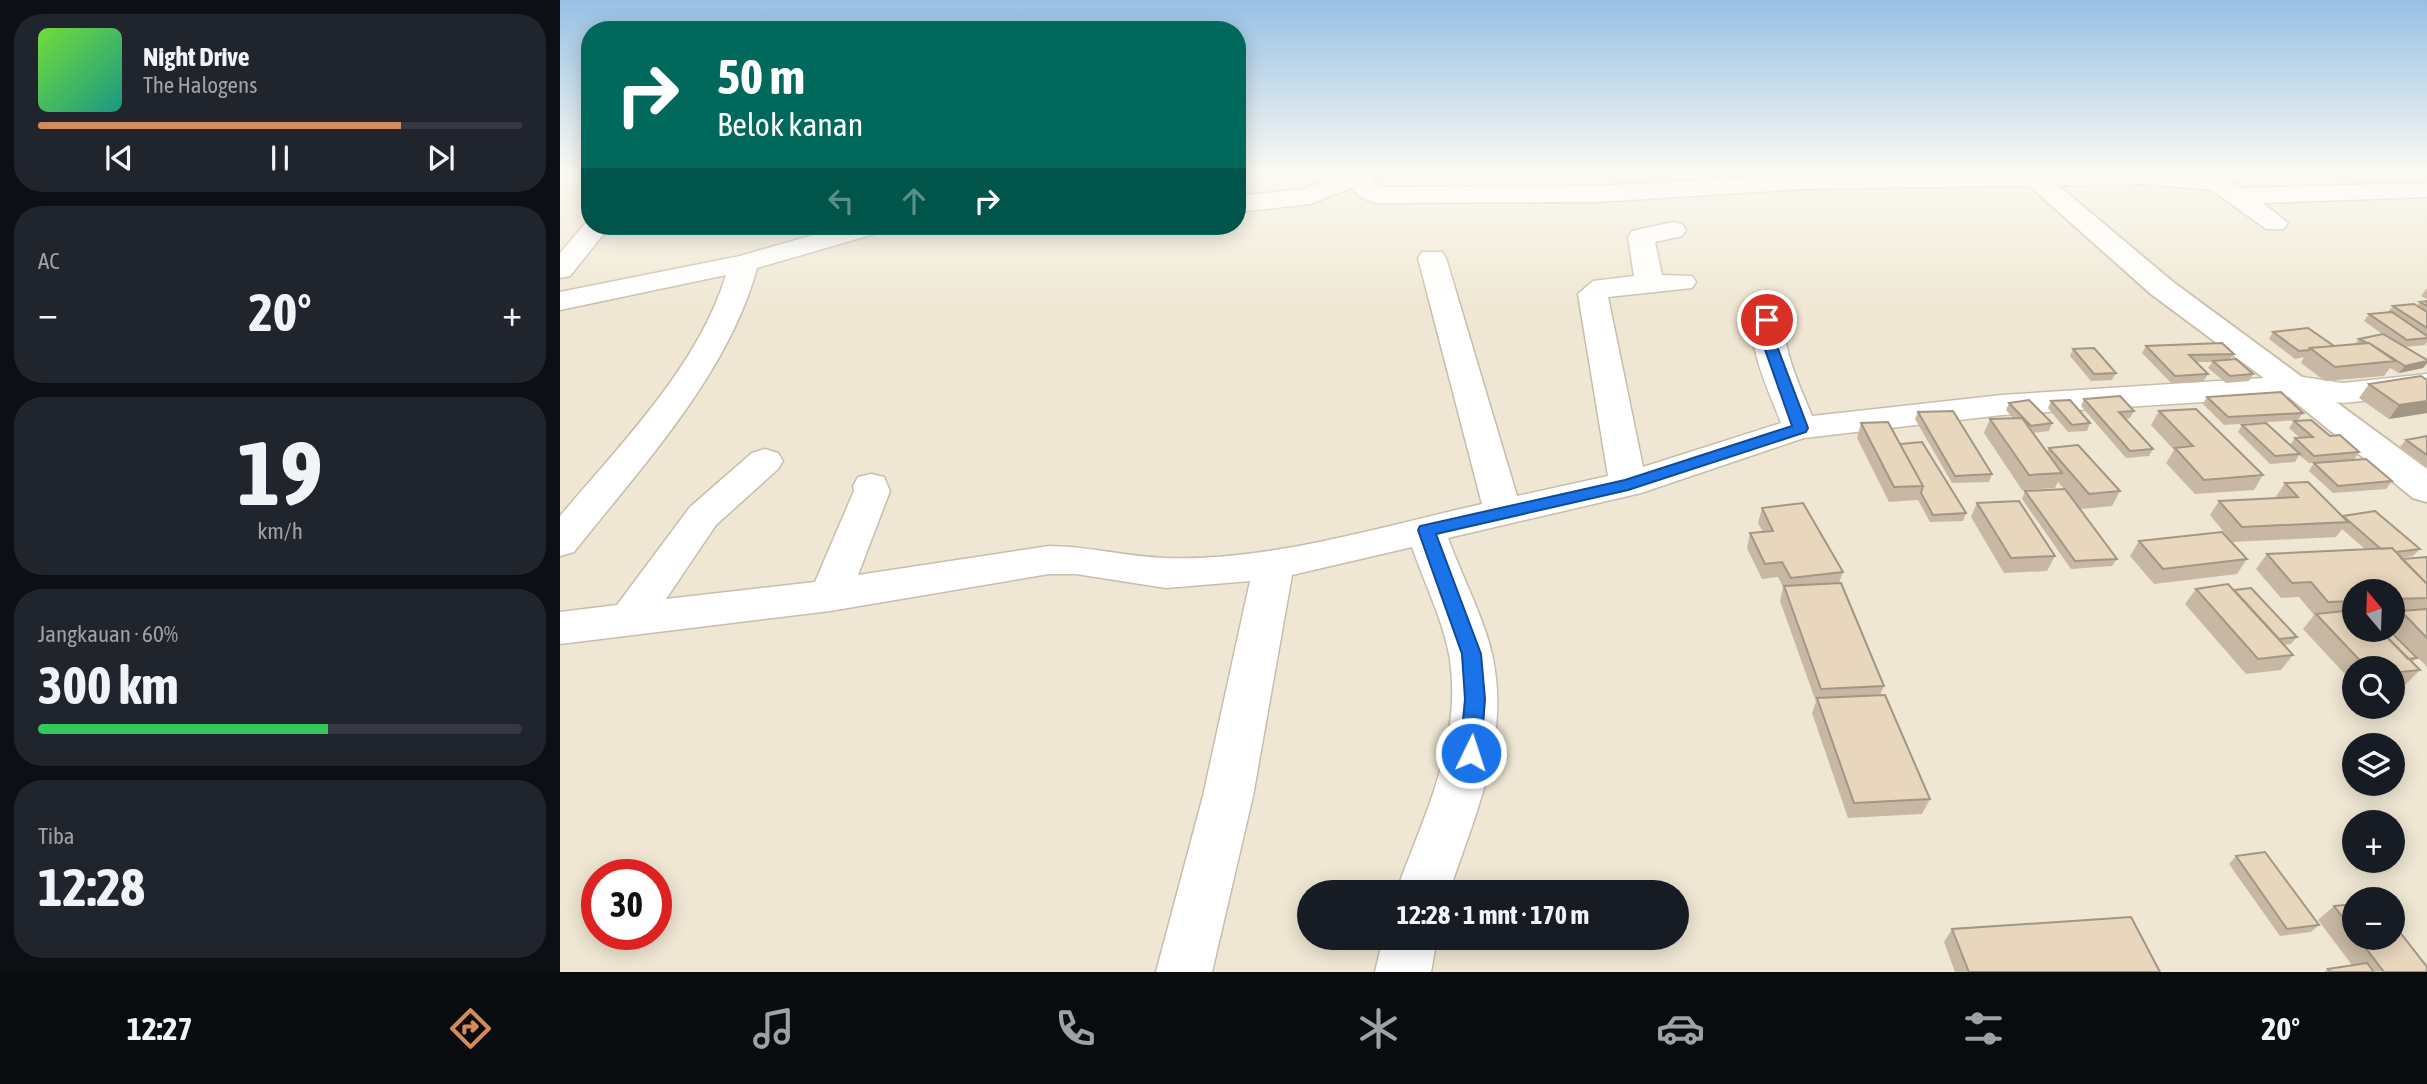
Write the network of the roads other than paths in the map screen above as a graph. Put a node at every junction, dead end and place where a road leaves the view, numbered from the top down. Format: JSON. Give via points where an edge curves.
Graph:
{"nodes":[{"id":1,"x":2079,"y":217,"type":"edge"},
{"id":2,"x":2267,"y":217,"type":"edge"},
{"id":3,"x":2275,"y":223,"type":"dead end"},
{"id":4,"x":1673,"y":230,"type":"dead end"},
{"id":5,"x":589,"y":235,"type":"edge"},
{"id":6,"x":846,"y":235,"type":"edge"},
{"id":7,"x":1432,"y":258,"type":"dead end"},
{"id":8,"x":560,"y":270,"type":"edge"},
{"id":9,"x":742,"y":271,"type":"junction"},
{"id":10,"x":1682,"y":282,"type":"dead end"},
{"id":11,"x":1649,"y":284,"type":"junction"},
{"id":12,"x":560,"y":301,"type":"edge"},
{"id":13,"x":1770,"y":308,"type":"dead end"},
{"id":14,"x":2427,"y":384,"type":"edge"},
{"id":15,"x":2296,"y":386,"type":"junction"},
{"id":16,"x":1800,"y":428,"type":"junction"},
{"id":17,"x":765,"y":461,"type":"dead end"},
{"id":18,"x":1628,"y":484,"type":"junction"},
{"id":19,"x":871,"y":486,"type":"dead end"},
{"id":20,"x":2427,"y":489,"type":"edge"},
{"id":21,"x":1503,"y":512,"type":"junction"},
{"id":22,"x":1426,"y":530,"type":"junction"},
{"id":23,"x":560,"y":542,"type":"edge"},
{"id":24,"x":1274,"y":565,"type":"junction"},
{"id":25,"x":830,"y":596,"type":"junction"},
{"id":26,"x":628,"y":622,"type":"junction"},
{"id":27,"x":560,"y":628,"type":"edge"},
{"id":28,"x":1427,"y":880,"type":"edge"},
{"id":29,"x":1408,"y":950,"type":"edge"},
{"id":30,"x":1184,"y":972,"type":"edge"},
{"id":31,"x":1403,"y":972,"type":"edge"}],
"edges":[{"from":1,"to":15,"type":"street","via":[[2162,288]]},
{"from":2,"to":3,"type":"street"},
{"from":4,"to":11,"type":"street","via":[[1641,237]]},
{"from":5,"to":8,"type":"street"},
{"from":6,"to":9,"type":"street"},
{"from":7,"to":21,"type":"street"},
{"from":9,"to":12,"type":"street"},
{"from":9,"to":23,"type":"street","via":[[720,327],[674,403]]},
{"from":10,"to":11,"type":"street"},
{"from":11,"to":18,"type":"street","via":[[1603,287],[1593,294]]},
{"from":13,"to":16,"type":"street","via":[[1769,341]]},
{"from":14,"to":15,"type":"street","via":[[2343,393]]},
{"from":15,"to":16,"type":"street","via":[[2002,405]]},
{"from":15,"to":20,"type":"street"},
{"from":16,"to":18,"type":"street"},
{"from":17,"to":26,"type":"street","via":[[703,516]]},
{"from":18,"to":21,"type":"street"},
{"from":19,"to":25,"type":"street"},
{"from":21,"to":22,"type":"street"},
{"from":22,"to":24,"type":"street"},
{"from":22,"to":28,"type":"street","via":[[1471,654],[1475,699],[1471,753],[1463,785]]},
{"from":24,"to":25,"type":"street","via":[[1166,573],[1049,560]]},
{"from":24,"to":30,"type":"street","via":[[1228,796]]},
{"from":25,"to":26,"type":"street"},
{"from":26,"to":27,"type":"street"},
{"from":29,"to":31,"type":"street"}]}
